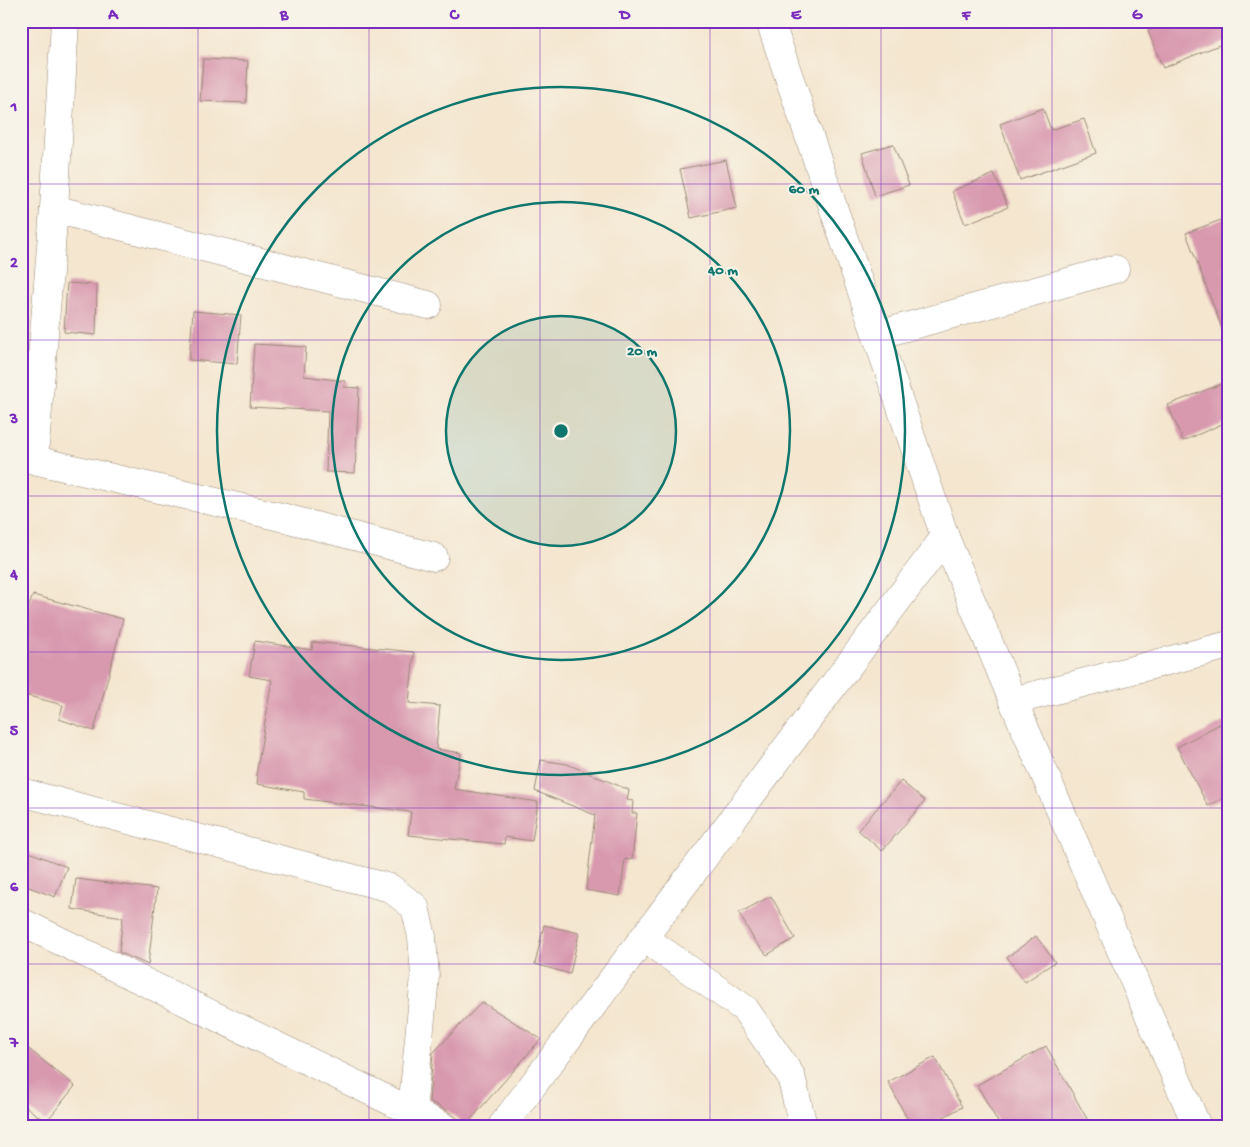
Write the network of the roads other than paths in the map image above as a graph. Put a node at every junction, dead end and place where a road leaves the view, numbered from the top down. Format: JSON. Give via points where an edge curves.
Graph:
{"nodes":[{"id":1,"x":65,"y":21,"type":"edge"},
{"id":2,"x":770,"y":21,"type":"edge"},
{"id":3,"x":54,"y":209,"type":"junction"},
{"id":4,"x":1115,"y":269,"type":"dead end"},
{"id":5,"x":428,"y":304,"type":"dead end"},
{"id":6,"x":877,"y":335,"type":"junction"},
{"id":7,"x":27,"y":458,"type":"edge"},
{"id":8,"x":945,"y":537,"type":"junction"},
{"id":9,"x":434,"y":557,"type":"dead end"},
{"id":10,"x":1229,"y":644,"type":"edge"},
{"id":11,"x":1013,"y":701,"type":"junction"},
{"id":12,"x":21,"y":792,"type":"edge"},
{"id":13,"x":21,"y":922,"type":"edge"},
{"id":14,"x":644,"y":938,"type":"junction"},
{"id":15,"x":412,"y":1111,"type":"junction"},
{"id":16,"x":442,"y":1126,"type":"edge"},
{"id":17,"x":502,"y":1126,"type":"edge"},
{"id":18,"x":803,"y":1126,"type":"edge"},
{"id":19,"x":1197,"y":1126,"type":"edge"}],
"edges":[{"from":1,"to":3,"type":"street"},
{"from":2,"to":6,"type":"street"},
{"from":3,"to":5,"type":"street"},
{"from":3,"to":7,"type":"street"},
{"from":4,"to":6,"type":"street"},
{"from":6,"to":8,"type":"street"},
{"from":7,"to":9,"type":"street","via":[[285,518]]},
{"from":8,"to":11,"type":"street"},
{"from":8,"to":14,"type":"street"},
{"from":10,"to":11,"type":"street"},
{"from":11,"to":19,"type":"street"},
{"from":12,"to":15,"type":"street","via":[[390,888],[414,908],[422,937],[425,976]]},
{"from":13,"to":15,"type":"street"},
{"from":14,"to":17,"type":"street"},
{"from":14,"to":18,"type":"street","via":[[744,1009],[791,1076]]},
{"from":15,"to":16,"type":"street"}]}
